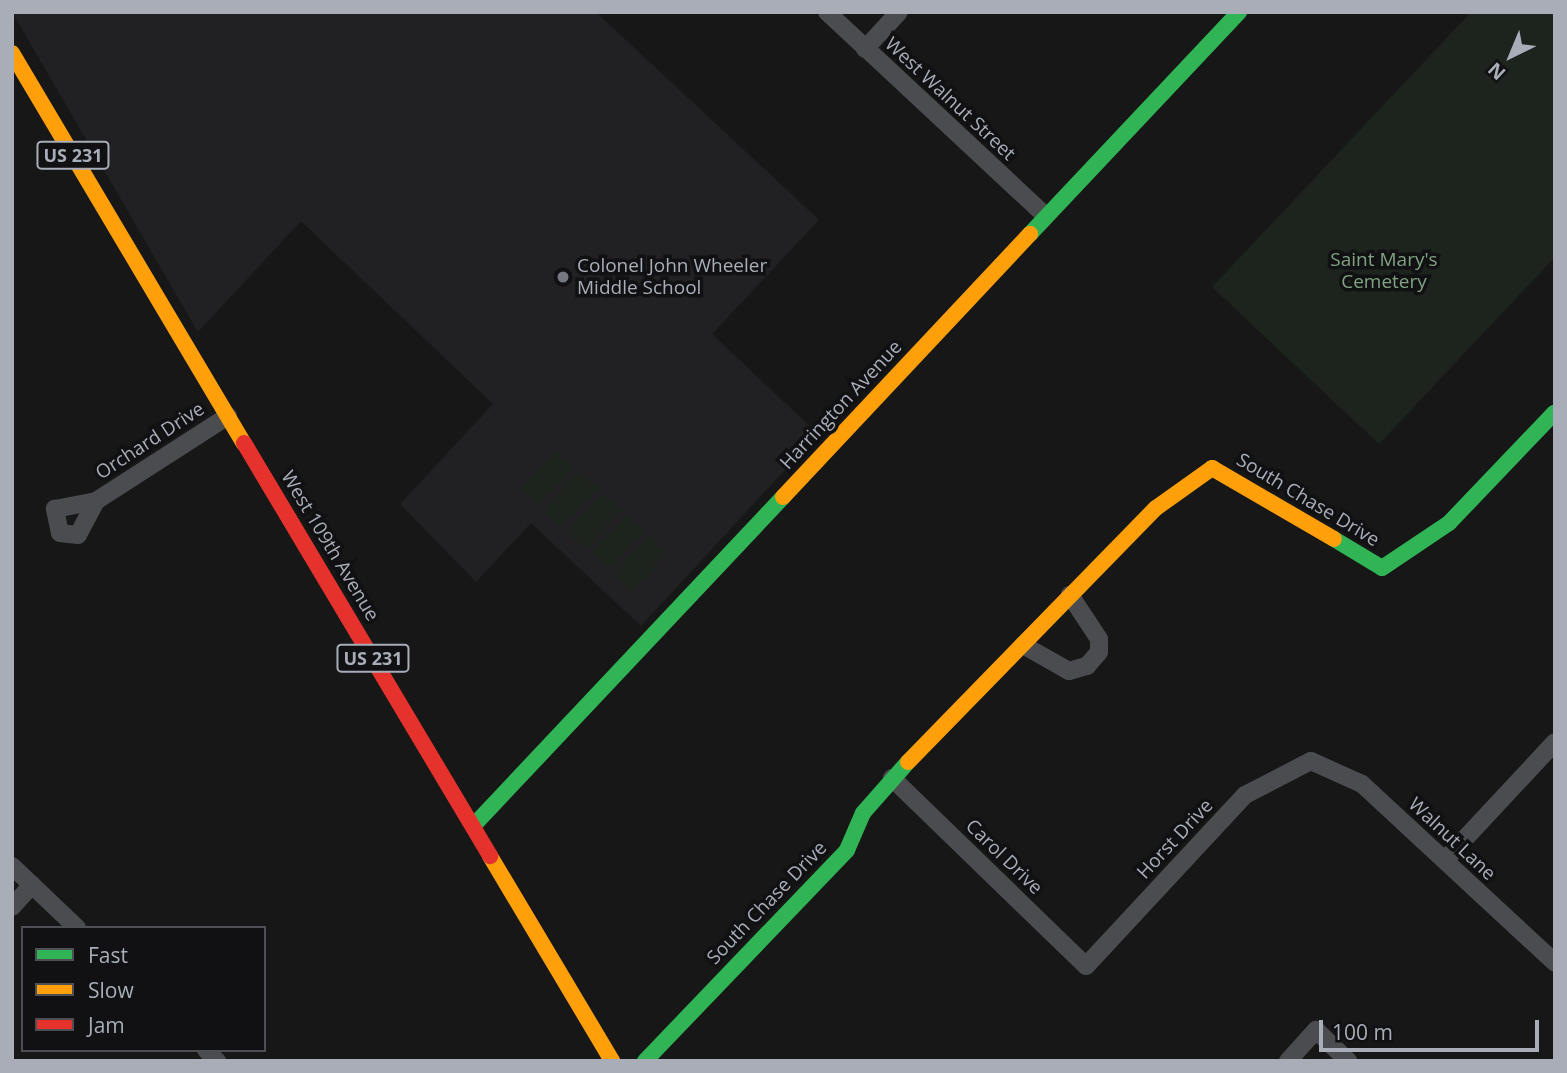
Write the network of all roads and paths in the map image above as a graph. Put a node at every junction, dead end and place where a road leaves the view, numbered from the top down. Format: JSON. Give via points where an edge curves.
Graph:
{"nodes":[{"id":1,"x":827,"y":12,"type":"edge"},
{"id":2,"x":899,"y":12,"type":"edge"},
{"id":3,"x":1239,"y":12,"type":"edge"},
{"id":4,"x":864,"y":48,"type":"junction"},
{"id":5,"x":12,"y":52,"type":"edge"},
{"id":6,"x":1045,"y":215,"type":"junction"},
{"id":7,"x":1555,"y":412,"type":"edge"},
{"id":8,"x":228,"y":416,"type":"junction"},
{"id":9,"x":96,"y":501,"type":"dead end"},
{"id":10,"x":1069,"y":595,"type":"junction"},
{"id":11,"x":1023,"y":645,"type":"junction"},
{"id":12,"x":1555,"y":741,"type":"edge"},
{"id":13,"x":1311,"y":761,"type":"joint"},
{"id":14,"x":892,"y":778,"type":"junction"},
{"id":15,"x":474,"y":825,"type":"junction"},
{"id":16,"x":1445,"y":860,"type":"junction"},
{"id":17,"x":12,"y":866,"type":"edge"},
{"id":18,"x":32,"y":885,"type":"junction"},
{"id":19,"x":12,"y":907,"type":"edge"},
{"id":20,"x":75,"y":926,"type":"edge"},
{"id":21,"x":1555,"y":963,"type":"edge"},
{"id":22,"x":1086,"y":966,"type":"joint"},
{"id":23,"x":608,"y":1059,"type":"edge"},
{"id":24,"x":645,"y":1061,"type":"edge"},
{"id":25,"x":1288,"y":1061,"type":"edge"},
{"id":26,"x":1348,"y":1061,"type":"edge"}],
"edges":[{"from":1,"to":4,"type":"street","name":"West Walnut Street"},
{"from":2,"to":4,"type":"street"},
{"from":3,"to":6,"type":"street","name":"Harrington Avenue"},
{"from":4,"to":6,"type":"street","name":"West Walnut Street"},
{"from":5,"to":8,"type":"street","name":"West 109th Avenue","number":"US 231"},
{"from":6,"to":15,"type":"street","name":"Harrington Avenue"},
{"from":7,"to":10,"type":"street","name":"South Chase Drive","via":[[1449,523],[1382,568],[1212,468],[1156,508]]},
{"from":8,"to":9,"type":"street","name":"Orchard Drive"},
{"from":8,"to":15,"type":"street","name":"West 109th Avenue","number":"US 231"},
{"from":10,"to":11,"type":"street","name":"South Chase Drive"},
{"from":10,"to":11,"type":"street","via":[[1099,639],[1099,652],[1087,666],[1069,671]]},
{"from":11,"to":14,"type":"street","name":"South Chase Drive"},
{"from":12,"to":16,"type":"street"},
{"from":13,"to":16,"type":"street","name":"Walnut Lane","via":[[1362,784]]},
{"from":13,"to":22,"type":"street","name":"Horst Drive","via":[[1245,795]]},
{"from":14,"to":22,"type":"street","name":"Carol Drive"},
{"from":14,"to":24,"type":"street","name":"South Chase Drive","via":[[863,813],[847,850]]},
{"from":15,"to":23,"type":"street","name":"West 109th Avenue","number":"US 231"},
{"from":16,"to":21,"type":"street","name":"Walnut Lane"},
{"from":17,"to":18,"type":"street"},
{"from":18,"to":19,"type":"street"},
{"from":18,"to":20,"type":"street"},
{"from":25,"to":26,"type":"street","via":[[1316,1030]]}]}
